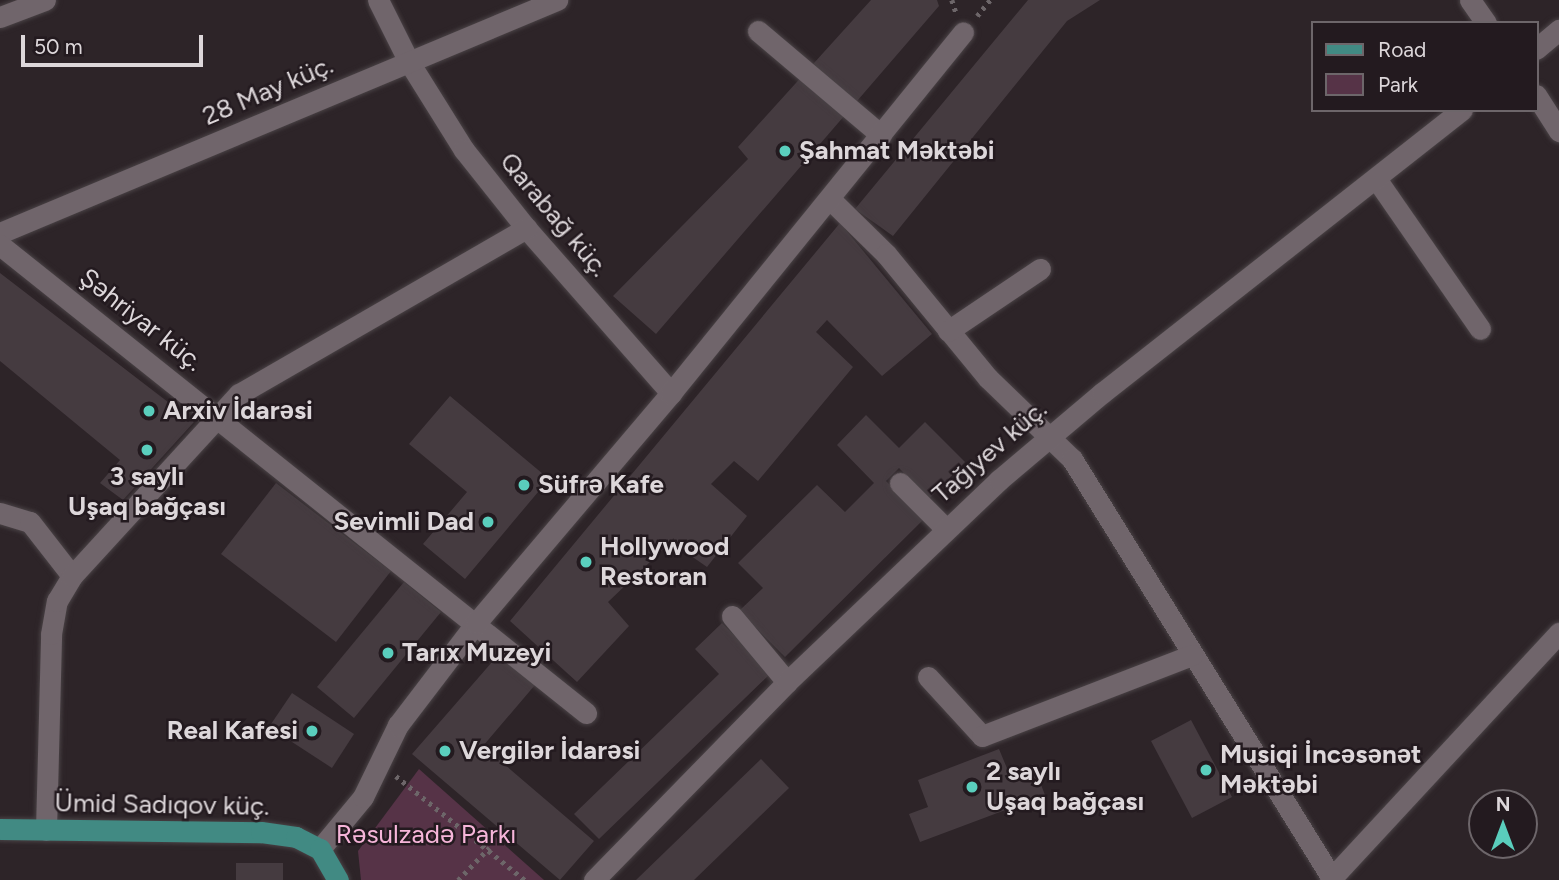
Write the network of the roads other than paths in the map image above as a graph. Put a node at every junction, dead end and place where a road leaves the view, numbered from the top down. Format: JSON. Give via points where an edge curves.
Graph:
{"nodes":[{"id":1,"x":45,"y":0,"type":"edge"},
{"id":2,"x":378,"y":0,"type":"edge"},
{"id":3,"x":557,"y":0,"type":"edge"},
{"id":4,"x":1470,"y":0,"type":"edge"},
{"id":5,"x":0,"y":17,"type":"edge"},
{"id":6,"x":1485,"y":21,"type":"edge"},
{"id":7,"x":1559,"y":30,"type":"edge"},
{"id":8,"x":758,"y":31,"type":"dead end"},
{"id":9,"x":962,"y":32,"type":"dead end"},
{"id":10,"x":1538,"y":47,"type":"edge"},
{"id":11,"x":409,"y":62,"type":"junction"},
{"id":12,"x":1538,"y":98,"type":"edge"},
{"id":13,"x":1460,"y":112,"type":"edge"},
{"id":14,"x":1559,"y":131,"type":"edge"},
{"id":15,"x":881,"y":135,"type":"junction"},
{"id":16,"x":1377,"y":180,"type":"junction"},
{"id":17,"x":830,"y":200,"type":"junction"},
{"id":18,"x":526,"y":228,"type":"junction"},
{"id":19,"x":0,"y":233,"type":"edge"},
{"id":20,"x":0,"y":245,"type":"edge"},
{"id":21,"x":1040,"y":269,"type":"dead end"},
{"id":22,"x":1480,"y":329,"type":"dead end"},
{"id":23,"x":948,"y":331,"type":"junction"},
{"id":24,"x":671,"y":393,"type":"junction"},
{"id":25,"x":216,"y":415,"type":"junction"},
{"id":26,"x":1049,"y":436,"type":"junction"},
{"id":27,"x":901,"y":483,"type":"dead end"},
{"id":28,"x":0,"y":513,"type":"edge"},
{"id":29,"x":946,"y":528,"type":"junction"},
{"id":30,"x":72,"y":576,"type":"junction"},
{"id":31,"x":732,"y":616,"type":"dead end"},
{"id":32,"x":476,"y":623,"type":"junction"},
{"id":33,"x":1559,"y":633,"type":"edge"},
{"id":34,"x":1192,"y":655,"type":"junction"},
{"id":35,"x":928,"y":677,"type":"dead end"},
{"id":36,"x":787,"y":681,"type":"junction"},
{"id":37,"x":586,"y":713,"type":"dead end"},
{"id":38,"x":0,"y":829,"type":"edge"},
{"id":39,"x":46,"y":830,"type":"junction"},
{"id":40,"x":320,"y":849,"type":"junction"},
{"id":41,"x":1331,"y":879,"type":"edge"},
{"id":42,"x":338,"y":880,"type":"edge"},
{"id":43,"x":594,"y":880,"type":"edge"}],
"edges":[{"from":1,"to":5,"type":"street"},
{"from":2,"to":11,"type":"street","name":"Qarabağ küç."},
{"from":3,"to":11,"type":"street","name":"28 May küç."},
{"from":4,"to":6,"type":"street"},
{"from":7,"to":10,"type":"street"},
{"from":8,"to":15,"type":"street"},
{"from":9,"to":15,"type":"street"},
{"from":11,"to":18,"type":"street","name":"Qarabağ küç.","via":[[464,150]]},
{"from":11,"to":19,"type":"street","name":"28 May küç."},
{"from":12,"to":14,"type":"street"},
{"from":13,"to":16,"type":"street","name":"Tağıyev küç."},
{"from":15,"to":17,"type":"street"},
{"from":16,"to":22,"type":"street"},
{"from":16,"to":26,"type":"street","name":"Tağıyev küç."},
{"from":17,"to":23,"type":"street","via":[[873,240]]},
{"from":17,"to":24,"type":"street"},
{"from":18,"to":24,"type":"street","name":"Qarabağ küç."},
{"from":18,"to":25,"type":"street","via":[[273,371]]},
{"from":20,"to":25,"type":"street","name":"Şəhriyar küç."},
{"from":21,"to":23,"type":"street"},
{"from":23,"to":26,"type":"street","via":[[988,378]]},
{"from":24,"to":32,"type":"street"},
{"from":25,"to":30,"type":"street"},
{"from":25,"to":32,"type":"street","name":"Şəhriyar küç."},
{"from":26,"to":29,"type":"street","name":"Tağıyev küç."},
{"from":26,"to":34,"type":"street","via":[[1093,488]]},
{"from":27,"to":29,"type":"street"},
{"from":28,"to":30,"type":"street","via":[[30,522]]},
{"from":29,"to":36,"type":"street","name":"Tağıyev küç."},
{"from":30,"to":39,"type":"street","via":[[57,601],[51,634]]},
{"from":31,"to":36,"type":"street"},
{"from":32,"to":37,"type":"street","name":"Şəhriyar küç."},
{"from":32,"to":40,"type":"street","via":[[398,725],[349,818]]},
{"from":33,"to":41,"type":"street"},
{"from":34,"to":35,"type":"street","via":[[982,736]]},
{"from":34,"to":41,"type":"street"},
{"from":36,"to":43,"type":"street","name":"Tağıyev küç."},
{"from":38,"to":39,"type":"main road","name":"Ümid Sadıqov küç."},
{"from":39,"to":40,"type":"main road","name":"Ümid Sadıqov küç.","via":[[261,832],[296,837]]},
{"from":40,"to":42,"type":"main road"}]}
